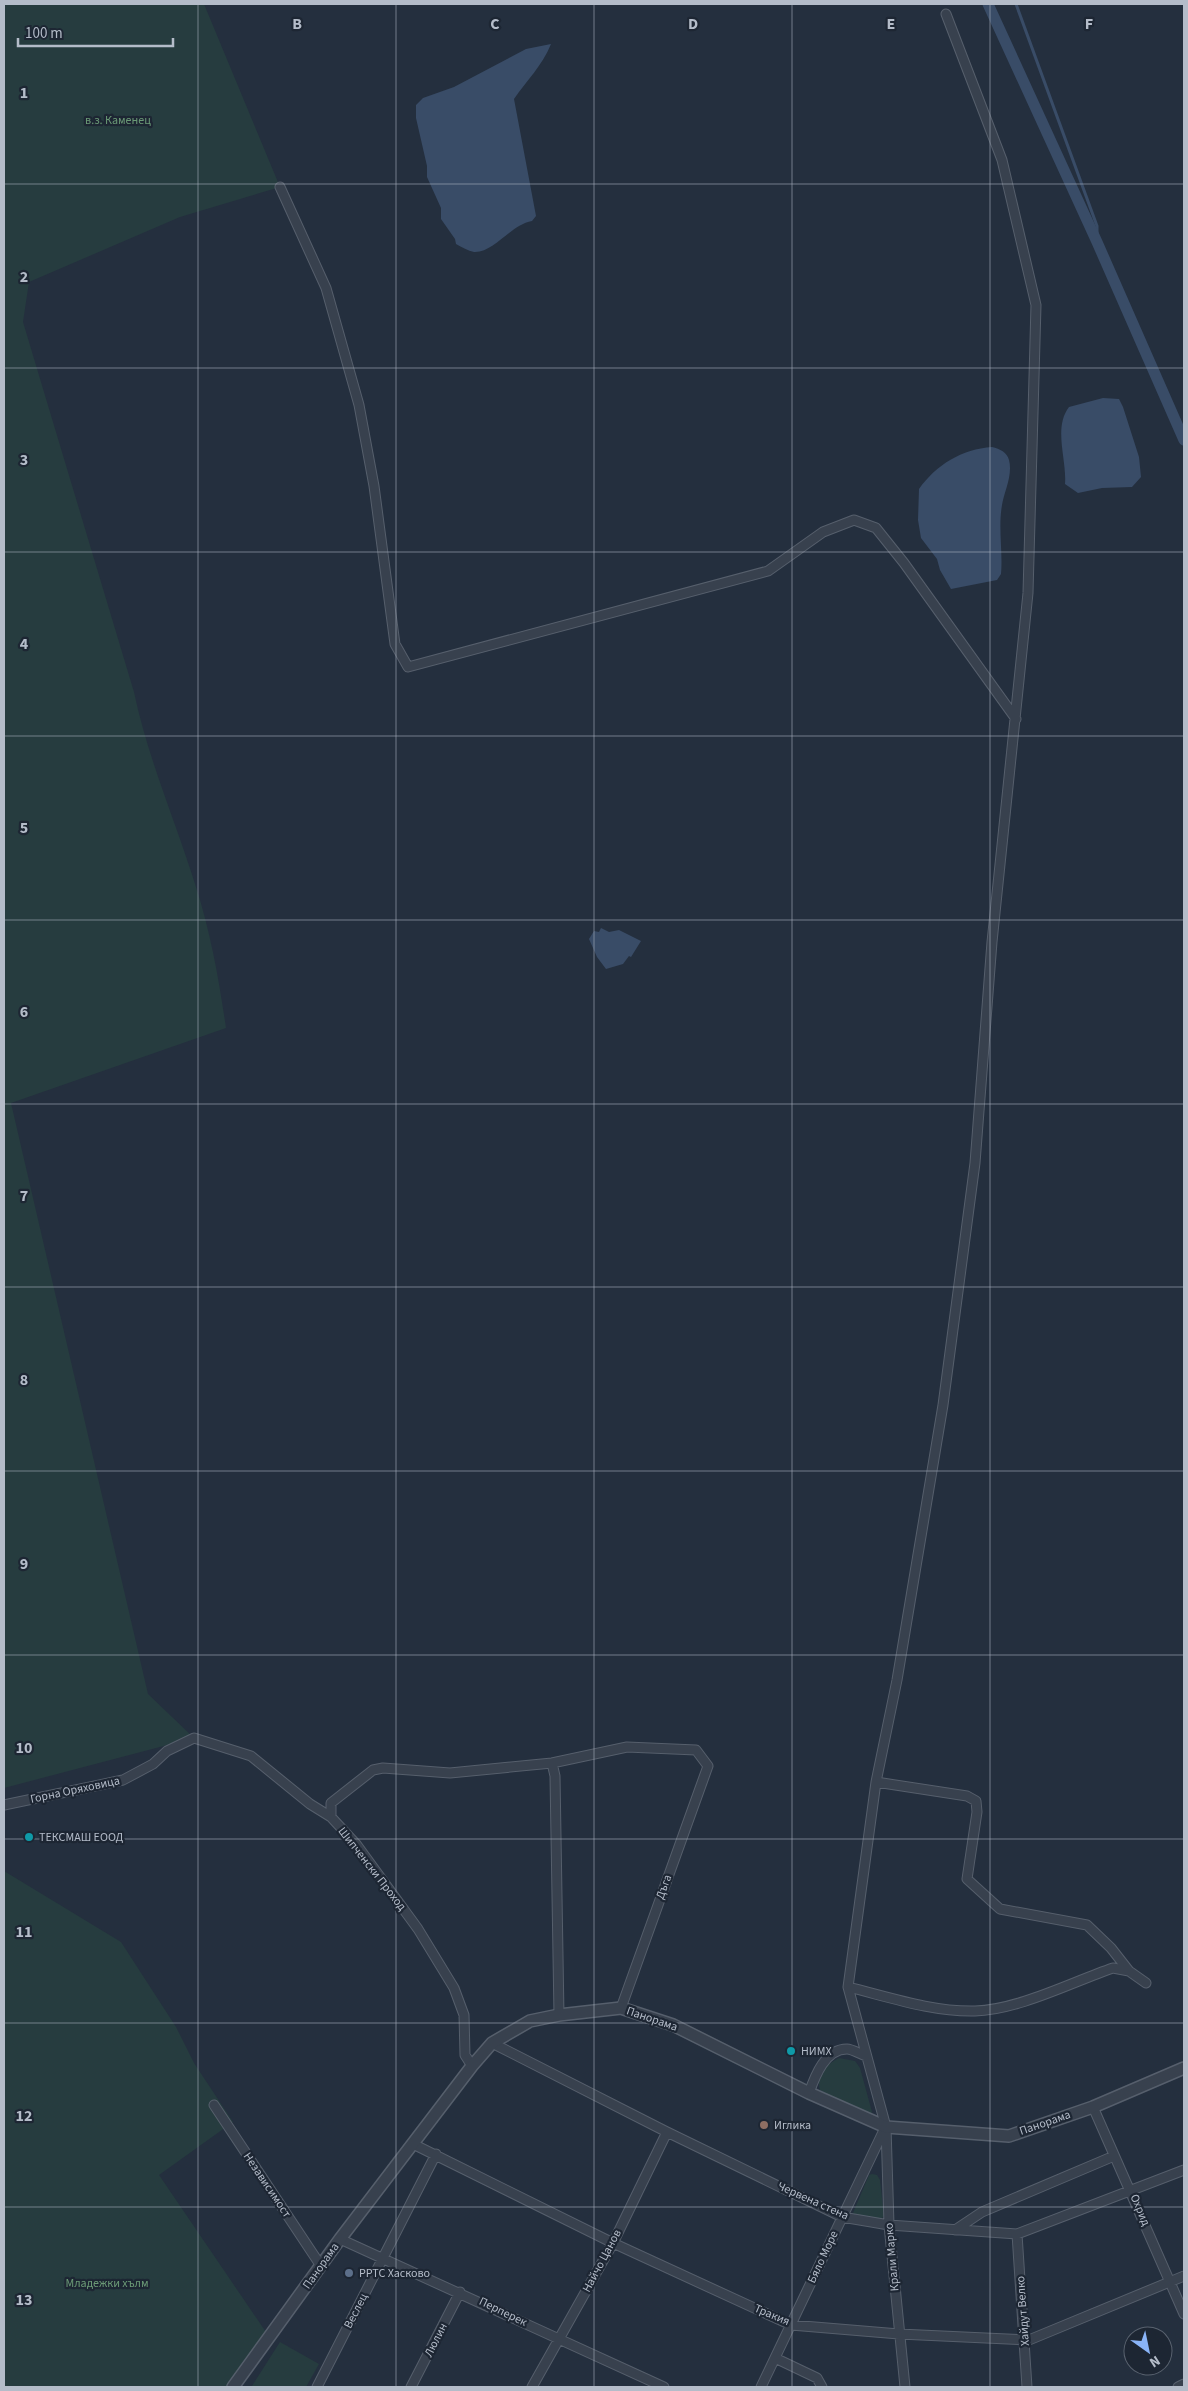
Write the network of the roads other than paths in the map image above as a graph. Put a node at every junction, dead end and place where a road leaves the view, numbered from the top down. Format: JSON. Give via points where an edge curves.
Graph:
{"nodes":[{"id":1,"x":946,"y":14,"type":"dead end"},
{"id":2,"x":280,"y":187,"type":"dead end"},
{"id":3,"x":1016,"y":719,"type":"junction"},
{"id":4,"x":194,"y":1738,"type":"joint"},
{"id":5,"x":552,"y":1763,"type":"junction"},
{"id":6,"x":876,"y":1782,"type":"junction"},
{"id":7,"x":4,"y":1805,"type":"edge"},
{"id":8,"x":331,"y":1817,"type":"junction"},
{"id":9,"x":1129,"y":1971,"type":"junction"},
{"id":10,"x":1146,"y":1983,"type":"dead end"},
{"id":11,"x":848,"y":1987,"type":"junction"},
{"id":12,"x":621,"y":2008,"type":"junction"},
{"id":13,"x":559,"y":2015,"type":"junction"},
{"id":14,"x":492,"y":2043,"type":"junction"},
{"id":15,"x":866,"y":2056,"type":"junction"},
{"id":16,"x":472,"y":2066,"type":"junction"},
{"id":17,"x":1184,"y":2068,"type":"edge"},
{"id":18,"x":809,"y":2093,"type":"junction"},
{"id":19,"x":214,"y":2105,"type":"dead end"},
{"id":20,"x":1093,"y":2107,"type":"junction"},
{"id":21,"x":886,"y":2127,"type":"junction"},
{"id":22,"x":667,"y":2132,"type":"junction"},
{"id":23,"x":413,"y":2144,"type":"junction"},
{"id":24,"x":436,"y":2154,"type":"junction"},
{"id":25,"x":1114,"y":2156,"type":"junction"},
{"id":26,"x":1184,"y":2170,"type":"edge"},
{"id":27,"x":1131,"y":2190,"type":"junction"},
{"id":28,"x":842,"y":2217,"type":"junction"},
{"id":29,"x":888,"y":2225,"type":"junction"},
{"id":30,"x":955,"y":2230,"type":"junction"},
{"id":31,"x":1017,"y":2234,"type":"junction"},
{"id":32,"x":340,"y":2238,"type":"junction"},
{"id":33,"x":613,"y":2243,"type":"junction"},
{"id":34,"x":383,"y":2257,"type":"junction"},
{"id":35,"x":321,"y":2266,"type":"junction"},
{"id":36,"x":1184,"y":2276,"type":"edge"},
{"id":37,"x":1170,"y":2282,"type":"junction"},
{"id":38,"x":460,"y":2292,"type":"junction"},
{"id":39,"x":1184,"y":2314,"type":"edge"},
{"id":40,"x":791,"y":2325,"type":"junction"},
{"id":41,"x":899,"y":2334,"type":"junction"},
{"id":42,"x":559,"y":2340,"type":"junction"},
{"id":43,"x":1025,"y":2341,"type":"junction"},
{"id":44,"x":775,"y":2358,"type":"junction"},
{"id":45,"x":1184,"y":2384,"type":"edge"},
{"id":46,"x":233,"y":2387,"type":"edge"},
{"id":47,"x":317,"y":2387,"type":"edge"},
{"id":48,"x":411,"y":2387,"type":"edge"},
{"id":49,"x":532,"y":2387,"type":"edge"},
{"id":50,"x":664,"y":2387,"type":"edge"},
{"id":51,"x":761,"y":2387,"type":"edge"},
{"id":52,"x":822,"y":2387,"type":"edge"},
{"id":53,"x":905,"y":2387,"type":"edge"},
{"id":54,"x":1027,"y":2387,"type":"edge"},
{"id":55,"x":1178,"y":2387,"type":"edge"}],
"edges":[{"from":1,"to":3,"type":"street","via":[[1002,160],[1036,305],[1028,593]]},
{"from":2,"to":3,"type":"street","via":[[326,288],[359,405],[374,486],[395,644],[408,667],[768,572],[823,532],[854,520],[876,528],[882,535]]},
{"from":3,"to":6,"type":"street","via":[[992,942],[975,1162],[947,1376],[897,1680]]},
{"from":4,"to":7,"type":"street","name":"Горна Оряховица","via":[[167,1751],[153,1764],[123,1780]]},
{"from":4,"to":8,"type":"street","name":"Шипченски Проход","via":[[251,1756]]},
{"from":5,"to":8,"type":"street","via":[[450,1773],[373,1770],[331,1802]]},
{"from":5,"to":12,"type":"street","name":"Дъга","via":[[627,1747],[696,1750],[708,1766]]},
{"from":5,"to":13,"type":"street","via":[[555,1776]]},
{"from":6,"to":9,"type":"street","via":[[967,1796],[976,1802],[966,1879],[1000,1909],[1086,1925],[1111,1948]]},
{"from":6,"to":11,"type":"street"},
{"from":8,"to":16,"type":"street","name":"Шипченски Проход","via":[[392,1890],[443,1968],[464,2015],[465,2055]]},
{"from":9,"to":10,"type":"street"},
{"from":9,"to":11,"type":"street","via":[[1113,1968],[1013,2005],[976,2011],[943,2009]]},
{"from":11,"to":15,"type":"street","name":"Крали Марко"},
{"from":12,"to":13,"type":"street","name":"Панорама"},
{"from":12,"to":18,"type":"street","name":"Панорама","via":[[673,2025]]},
{"from":13,"to":14,"type":"street","name":"Панорама","via":[[530,2021]]},
{"from":14,"to":16,"type":"street","name":"Панорама"},
{"from":14,"to":22,"type":"street","name":"Червена стена"},
{"from":15,"to":18,"type":"street","via":[[847,2049],[833,2053],[820,2067]]},
{"from":15,"to":21,"type":"street","name":"Крали Марко"},
{"from":16,"to":23,"type":"street","name":"Панорама"},
{"from":17,"to":20,"type":"street","name":"Панорама"},
{"from":18,"to":21,"type":"street","name":"Панорама"},
{"from":19,"to":35,"type":"street","name":"Независимост"},
{"from":20,"to":21,"type":"street","name":"Панорама","via":[[1008,2136]]},
{"from":20,"to":25,"type":"street","name":"Охрид"},
{"from":21,"to":28,"type":"street","name":"Бяло Море"},
{"from":21,"to":29,"type":"street","name":"Крали Марко"},
{"from":22,"to":28,"type":"street","name":"Червена стена"},
{"from":22,"to":33,"type":"street","name":"Найчо Цанов"},
{"from":23,"to":24,"type":"street","name":"Тракия"},
{"from":23,"to":32,"type":"street","name":"Панорама"},
{"from":24,"to":33,"type":"street","name":"Тракия"},
{"from":24,"to":34,"type":"street","name":"Веслец"},
{"from":25,"to":27,"type":"street","name":"Охрид"},
{"from":25,"to":30,"type":"street","via":[[982,2212]]},
{"from":26,"to":27,"type":"street","name":"Червена стена"},
{"from":27,"to":31,"type":"street","name":"Червена стена"},
{"from":27,"to":37,"type":"street","name":"Охрид"},
{"from":28,"to":29,"type":"street","name":"Червена стена"},
{"from":28,"to":40,"type":"street","name":"Бяло Море"},
{"from":29,"to":30,"type":"street","name":"Червена стена"},
{"from":29,"to":41,"type":"street","name":"Крали Марко"},
{"from":30,"to":31,"type":"street","name":"Червена стена"},
{"from":31,"to":43,"type":"street","name":"Хайдут Велко"},
{"from":32,"to":34,"type":"street","name":"Перперек"},
{"from":32,"to":35,"type":"street","name":"Панорама"},
{"from":33,"to":40,"type":"street","name":"Тракия"},
{"from":33,"to":42,"type":"street","name":"Найчо Цанов"},
{"from":34,"to":38,"type":"street","name":"Перперек"},
{"from":34,"to":47,"type":"street","name":"Веслец"},
{"from":35,"to":46,"type":"street","name":"Панорама"},
{"from":36,"to":37,"type":"street","name":"Тракия"},
{"from":37,"to":39,"type":"street","name":"Охрид"},
{"from":37,"to":43,"type":"street","name":"Тракия"},
{"from":38,"to":42,"type":"street","name":"Перперек"},
{"from":38,"to":48,"type":"street","name":"Люлин"},
{"from":40,"to":41,"type":"street","name":"Тракия"},
{"from":40,"to":44,"type":"street","name":"Бяло Море"},
{"from":41,"to":43,"type":"street","name":"Тракия"},
{"from":41,"to":53,"type":"street","name":"Крали Марко"},
{"from":42,"to":49,"type":"street","name":"Найчо Цанов"},
{"from":42,"to":50,"type":"street","name":"Перперек"},
{"from":43,"to":54,"type":"street","name":"Хайдут Велко"},
{"from":44,"to":51,"type":"street","name":"Бяло Море"},
{"from":44,"to":52,"type":"street","via":[[817,2378]]},
{"from":45,"to":55,"type":"street"}]}
